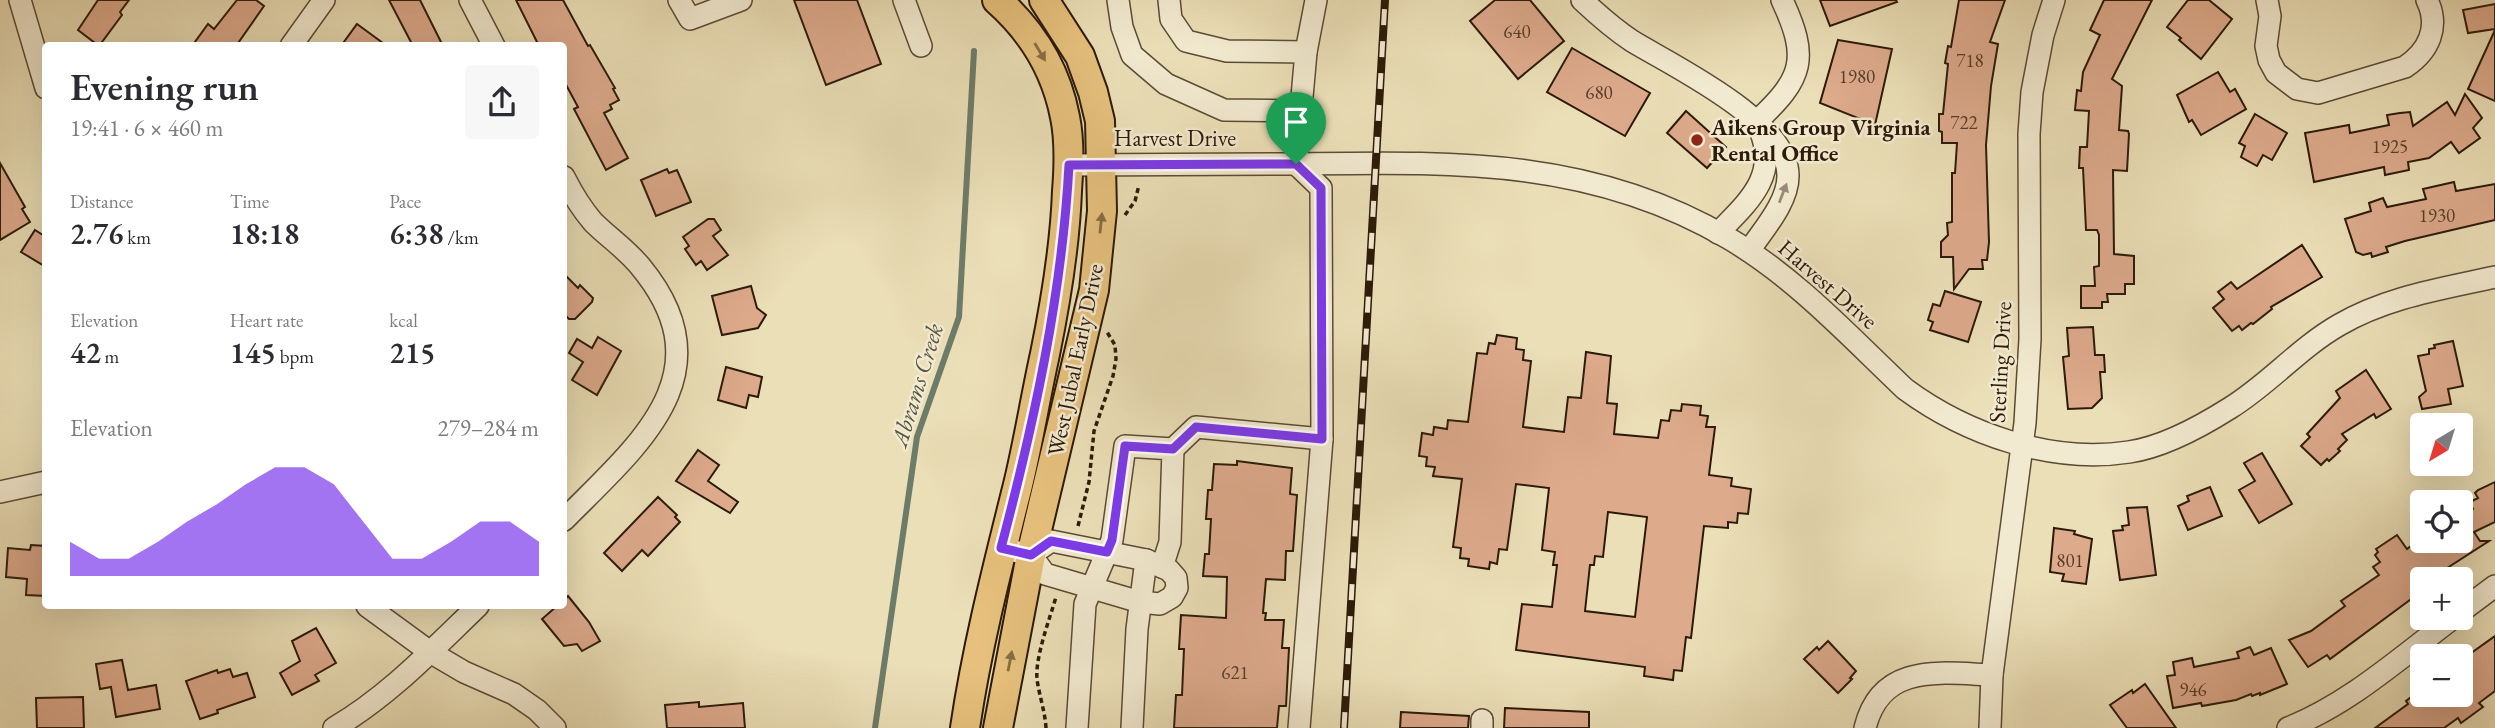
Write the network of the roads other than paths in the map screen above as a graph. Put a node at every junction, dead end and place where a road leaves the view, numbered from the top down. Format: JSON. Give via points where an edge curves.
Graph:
{"nodes":[{"id":1,"x":39,"y":0,"type":"edge"},
{"id":2,"x":324,"y":0,"type":"edge"},
{"id":3,"x":470,"y":0,"type":"edge"},
{"id":4,"x":679,"y":0,"type":"edge"},
{"id":5,"x":741,"y":0,"type":"edge"},
{"id":6,"x":904,"y":0,"type":"edge"},
{"id":7,"x":997,"y":0,"type":"edge"},
{"id":8,"x":1044,"y":0,"type":"edge"},
{"id":9,"x":1118,"y":0,"type":"edge"},
{"id":10,"x":1169,"y":0,"type":"edge"},
{"id":11,"x":1316,"y":0,"type":"edge"},
{"id":12,"x":1582,"y":0,"type":"edge"},
{"id":13,"x":1782,"y":0,"type":"edge"},
{"id":14,"x":2054,"y":0,"type":"edge"},
{"id":15,"x":2267,"y":0,"type":"edge"},
{"id":16,"x":2427,"y":0,"type":"edge"},
{"id":17,"x":22,"y":8,"type":"edge"},
{"id":18,"x":294,"y":42,"type":"edge"},
{"id":19,"x":492,"y":42,"type":"edge"},
{"id":20,"x":921,"y":46,"type":"dead end"},
{"id":21,"x":1306,"y":52,"type":"junction"},
{"id":22,"x":42,"y":75,"type":"edge"},
{"id":23,"x":1301,"y":111,"type":"junction"},
{"id":24,"x":1756,"y":122,"type":"junction"},
{"id":25,"x":1296,"y":164,"type":"junction"},
{"id":26,"x":1069,"y":165,"type":"junction"},
{"id":27,"x":1102,"y":165,"type":"junction"},
{"id":28,"x":567,"y":182,"type":"edge"},
{"id":29,"x":1718,"y":233,"type":"junction"},
{"id":30,"x":1749,"y":251,"type":"junction"},
{"id":31,"x":2495,"y":276,"type":"edge"},
{"id":32,"x":1322,"y":439,"type":"junction"},
{"id":33,"x":2022,"y":444,"type":"junction"},
{"id":34,"x":1173,"y":449,"type":"junction"},
{"id":35,"x":42,"y":483,"type":"edge"},
{"id":36,"x":0,"y":492,"type":"edge"},
{"id":37,"x":567,"y":517,"type":"edge"},
{"id":38,"x":1001,"y":548,"type":"junction"},
{"id":39,"x":1107,"y":552,"type":"junction"},
{"id":40,"x":1031,"y":555,"type":"junction"},
{"id":41,"x":1154,"y":563,"type":"junction"},
{"id":42,"x":2495,"y":586,"type":"edge"},
{"id":43,"x":1091,"y":587,"type":"junction"},
{"id":44,"x":1140,"y":602,"type":"junction"},
{"id":45,"x":2473,"y":602,"type":"edge"},
{"id":46,"x":371,"y":609,"type":"edge"},
{"id":47,"x":475,"y":609,"type":"edge"},
{"id":48,"x":2437,"y":630,"type":"edge"},
{"id":49,"x":430,"y":652,"type":"junction"},
{"id":50,"x":1992,"y":675,"type":"junction"},
{"id":51,"x":334,"y":728,"type":"edge"},
{"id":52,"x":555,"y":728,"type":"edge"},
{"id":53,"x":965,"y":728,"type":"edge"},
{"id":54,"x":998,"y":728,"type":"edge"},
{"id":55,"x":1077,"y":728,"type":"edge"},
{"id":56,"x":1132,"y":728,"type":"edge"},
{"id":57,"x":1299,"y":728,"type":"edge"},
{"id":58,"x":1865,"y":728,"type":"edge"},
{"id":59,"x":1990,"y":728,"type":"edge"},
{"id":60,"x":2288,"y":728,"type":"edge"}],
"edges":[{"from":1,"to":17,"type":"street"},
{"from":2,"to":18,"type":"street"},
{"from":3,"to":19,"type":"street"},
{"from":4,"to":5,"type":"street","via":[[690,19]]},
{"from":6,"to":20,"type":"street"},
{"from":7,"to":26,"type":"main road","name":"West Jubal Early Drive","one_way":true,"via":[[1028,32],[1059,90]]},
{"from":8,"to":27,"type":"main road","name":"West Jubal Early Drive","via":[[1080,56],[1100,121]]},
{"from":9,"to":23,"type":"street","via":[[1132,55],[1166,84],[1224,110]]},
{"from":10,"to":21,"type":"street","via":[[1171,19],[1186,41],[1227,51]]},
{"from":11,"to":21,"type":"street"},
{"from":12,"to":24,"type":"street","via":[[1630,40],[1712,86]]},
{"from":13,"to":24,"type":"street","via":[[1794,27],[1798,65],[1781,97]]},
{"from":14,"to":33,"type":"street","name":"Sterling Drive","via":[[2032,92],[2030,339]]},
{"from":15,"to":16,"type":"street","via":[[2266,46],[2273,66],[2287,83],[2318,93],[2418,59],[2432,33]]},
{"from":17,"to":22,"type":"street"},
{"from":21,"to":23,"type":"street"},
{"from":23,"to":25,"type":"street"},
{"from":24,"to":29,"type":"street","via":[[1767,164],[1744,206]]},
{"from":30,"to":24,"type":"street","one_way":true,"via":[[1781,200],[1788,178],[1782,154]]},
{"from":25,"to":27,"type":"street","name":"Harvest Drive"},
{"from":25,"to":29,"type":"street","name":"Harvest Drive","via":[[1414,163],[1538,171],[1640,198]]},
{"from":25,"to":32,"type":"street","via":[[1321,188]]},
{"from":26,"to":27,"type":"street","name":"Harvest Drive"},
{"from":26,"to":38,"type":"main road","name":"West Jubal Early Drive","via":[[1058,290]]},
{"from":40,"to":27,"type":"main road","name":"West Jubal Early Drive","one_way":true,"via":[[1094,290]]},
{"from":28,"to":37,"type":"street","via":[[594,223],[639,264],[658,290],[670,312],[677,359],[663,407],[648,432]]},
{"from":29,"to":30,"type":"street","name":"Harvest Drive"},
{"from":30,"to":33,"type":"street","name":"Harvest Drive","via":[[1926,404],[1967,426]]},
{"from":31,"to":33,"type":"street","name":"Harvest Drive","via":[[2394,299],[2350,320],[2306,347],[2231,408],[2161,444],[2093,454]]},
{"from":32,"to":34,"type":"street","via":[[1196,427]]},
{"from":32,"to":57,"type":"street"},
{"from":33,"to":50,"type":"street","name":"Sterling Drive"},
{"from":34,"to":39,"type":"street","via":[[1125,446]]},
{"from":34,"to":41,"type":"street","via":[[1170,542]]},
{"from":35,"to":36,"type":"street"},
{"from":38,"to":40,"type":"street"},
{"from":38,"to":53,"type":"main road","name":"West Jubal Early Drive"},
{"from":39,"to":40,"type":"street","via":[[1051,541]]},
{"from":39,"to":41,"type":"street"},
{"from":39,"to":43,"type":"street"},
{"from":40,"to":43,"type":"street","via":[[1045,574]]},
{"from":54,"to":40,"type":"main road","name":"West Jubal Early Drive","one_way":true},
{"from":41,"to":44,"type":"street"},
{"from":41,"to":44,"type":"street","via":[[1169,570],[1177,588],[1160,604]]},
{"from":42,"to":45,"type":"street"},
{"from":43,"to":44,"type":"street"},
{"from":43,"to":55,"type":"street","via":[[1085,604]]},
{"from":44,"to":56,"type":"street"},
{"from":46,"to":49,"type":"street"},
{"from":47,"to":49,"type":"street"},
{"from":48,"to":60,"type":"street","via":[[2348,696]]},
{"from":49,"to":51,"type":"street","via":[[395,685]]},
{"from":49,"to":52,"type":"street","via":[[514,694]]},
{"from":50,"to":58,"type":"street","via":[[1926,672],[1905,678],[1873,707]]},
{"from":50,"to":59,"type":"street","name":"Sterling Drive"}]}
